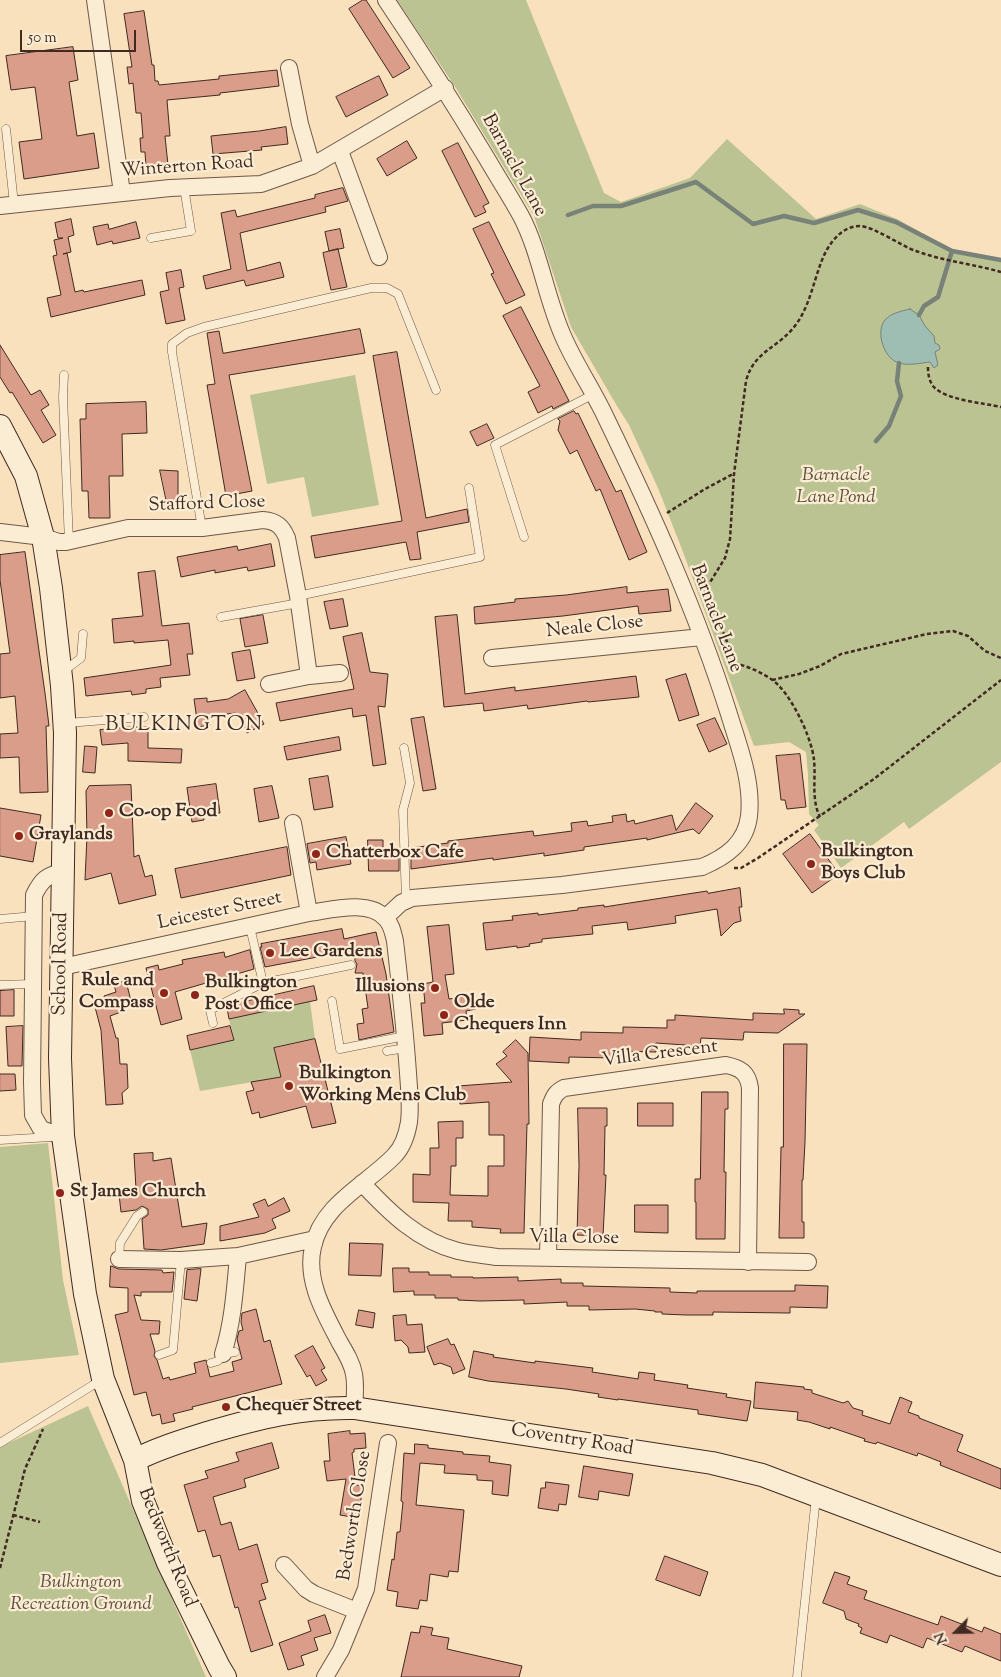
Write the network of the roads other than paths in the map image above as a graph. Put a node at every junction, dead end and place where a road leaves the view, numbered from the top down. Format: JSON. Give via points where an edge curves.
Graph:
{"nodes":[{"id":1,"x":95,"y":0,"type":"edge"},
{"id":2,"x":386,"y":0,"type":"edge"},
{"id":3,"x":288,"y":68,"type":"dead end"},
{"id":4,"x":445,"y":88,"type":"junction"},
{"id":5,"x":6,"y":129,"type":"dead end"},
{"id":6,"x":340,"y":151,"type":"junction"},
{"id":7,"x":312,"y":166,"type":"junction"},
{"id":8,"x":184,"y":188,"type":"junction"},
{"id":9,"x":122,"y":193,"type":"junction"},
{"id":10,"x":7,"y":205,"type":"edge"},
{"id":11,"x":151,"y":238,"type":"dead end"},
{"id":12,"x":379,"y":257,"type":"dead end"},
{"id":13,"x":64,"y":375,"type":"dead end"},
{"id":14,"x":436,"y":390,"type":"dead end"},
{"id":15,"x":594,"y":394,"type":"junction"},
{"id":16,"x":0,"y":426,"type":"edge"},
{"id":17,"x":469,"y":488,"type":"dead end"},
{"id":18,"x":202,"y":528,"type":"junction"},
{"id":19,"x":0,"y":532,"type":"edge"},
{"id":20,"x":43,"y":537,"type":"junction"},
{"id":21,"x":524,"y":537,"type":"dead end"},
{"id":22,"x":69,"y":542,"type":"junction"},
{"id":23,"x":298,"y":600,"type":"junction"},
{"id":24,"x":221,"y":617,"type":"dead end"},
{"id":25,"x":83,"y":634,"type":"dead end"},
{"id":26,"x":702,"y":637,"type":"junction"},
{"id":27,"x":492,"y":658,"type":"dead end"},
{"id":28,"x":61,"y":673,"type":"junction"},
{"id":29,"x":340,"y":673,"type":"dead end"},
{"id":30,"x":309,"y":676,"type":"junction"},
{"id":31,"x":268,"y":684,"type":"dead end"},
{"id":32,"x":144,"y":717,"type":"dead end"},
{"id":33,"x":65,"y":723,"type":"junction"},
{"id":34,"x":404,"y":748,"type":"dead end"},
{"id":35,"x":293,"y":823,"type":"dead end"},
{"id":36,"x":64,"y":871,"type":"junction"},
{"id":37,"x":406,"y":900,"type":"junction"},
{"id":38,"x":309,"y":914,"type":"junction"},
{"id":39,"x":34,"y":916,"type":"junction"},
{"id":40,"x":386,"y":917,"type":"junction"},
{"id":41,"x":0,"y":919,"type":"edge"},
{"id":42,"x":250,"y":927,"type":"junction"},
{"id":43,"x":351,"y":965,"type":"dead end"},
{"id":44,"x":62,"y":967,"type":"junction"},
{"id":45,"x":263,"y":982,"type":"junction"},
{"id":46,"x":0,"y":984,"type":"edge"},
{"id":47,"x":33,"y":984,"type":"junction"},
{"id":48,"x":332,"y":1001,"type":"dead end"},
{"id":49,"x":213,"y":1022,"type":"dead end"},
{"id":50,"x":406,"y":1042,"type":"junction"},
{"id":51,"x":387,"y":1051,"type":"dead end"},
{"id":52,"x":63,"y":1136,"type":"junction"},
{"id":53,"x":0,"y":1140,"type":"edge"},
{"id":54,"x":362,"y":1183,"type":"junction"},
{"id":55,"x":143,"y":1212,"type":"dead end"},
{"id":56,"x":315,"y":1239,"type":"junction"},
{"id":57,"x":238,"y":1256,"type":"junction"},
{"id":58,"x":548,"y":1258,"type":"junction"},
{"id":59,"x":119,"y":1260,"type":"joint"},
{"id":60,"x":181,"y":1260,"type":"junction"},
{"id":61,"x":748,"y":1262,"type":"junction"},
{"id":62,"x":808,"y":1262,"type":"dead end"},
{"id":63,"x":158,"y":1356,"type":"dead end"},
{"id":64,"x":223,"y":1356,"type":"dead end"},
{"id":65,"x":105,"y":1383,"type":"junction"},
{"id":66,"x":354,"y":1408,"type":"junction"},
{"id":67,"x":0,"y":1443,"type":"edge"},
{"id":68,"x":388,"y":1443,"type":"dead end"},
{"id":69,"x":135,"y":1460,"type":"junction"},
{"id":70,"x":816,"y":1494,"type":"junction"},
{"id":71,"x":284,"y":1565,"type":"dead end"},
{"id":72,"x":1001,"y":1565,"type":"edge"},
{"id":73,"x":357,"y":1611,"type":"junction"},
{"id":74,"x":225,"y":1677,"type":"edge"},
{"id":75,"x":325,"y":1677,"type":"edge"},
{"id":76,"x":797,"y":1677,"type":"edge"}],
"edges":[{"from":1,"to":9,"type":"street"},
{"from":2,"to":4,"type":"street","name":"Barnacle Lane"},
{"from":3,"to":7,"type":"street"},
{"from":4,"to":6,"type":"street","name":"Winterton Road"},
{"from":4,"to":15,"type":"street","name":"Barnacle Lane","via":[[522,217],[563,337]]},
{"from":5,"to":10,"type":"lane"},
{"from":6,"to":7,"type":"street","name":"Winterton Road"},
{"from":6,"to":12,"type":"street"},
{"from":7,"to":8,"type":"street","name":"Winterton Road","via":[[261,184]]},
{"from":8,"to":9,"type":"street","name":"Winterton Road"},
{"from":8,"to":11,"type":"lane","via":[[191,231]]},
{"from":9,"to":10,"type":"street","name":"Winterton Road"},
{"from":13,"to":22,"type":"lane"},
{"from":14,"to":18,"type":"lane","via":[[398,294],[388,288],[371,288],[204,326],[187,333],[172,344],[172,352]]},
{"from":15,"to":21,"type":"lane","via":[[495,445]]},
{"from":15,"to":26,"type":"street","name":"Barnacle Lane","via":[[654,519]]},
{"from":16,"to":20,"type":"main road","name":"School Road","via":[[26,476]]},
{"from":17,"to":23,"type":"lane","via":[[480,557]]},
{"from":18,"to":22,"type":"street","name":"Stafford Close","via":[[128,528]]},
{"from":18,"to":23,"type":"street","name":"Stafford Close","via":[[263,520],[279,525],[287,538]]},
{"from":19,"to":20,"type":"street","name":"Stafford Close"},
{"from":20,"to":22,"type":"street","name":"Stafford Close"},
{"from":20,"to":28,"type":"main road","name":"School Road"},
{"from":23,"to":24,"type":"lane"},
{"from":23,"to":30,"type":"street","name":"Stafford Close"},
{"from":25,"to":28,"type":"lane","via":[[81,658]]},
{"from":26,"to":27,"type":"street","name":"Neale Close"},
{"from":26,"to":37,"type":"street","name":"Barnacle Lane","via":[[736,738],[748,788],[748,823],[732,850],[702,867]]},
{"from":28,"to":33,"type":"main road","name":"School Road"},
{"from":29,"to":30,"type":"street"},
{"from":30,"to":31,"type":"street"},
{"from":32,"to":33,"type":"lane"},
{"from":33,"to":36,"type":"main road","name":"School Road"},
{"from":34,"to":37,"type":"lane","via":[[410,783],[403,810]]},
{"from":35,"to":38,"type":"street"},
{"from":36,"to":39,"type":"street","via":[[41,882],[34,895]]},
{"from":36,"to":44,"type":"main road","name":"School Road"},
{"from":37,"to":40,"type":"street"},
{"from":38,"to":40,"type":"street","name":"Leicester Street","via":[[359,907]]},
{"from":38,"to":42,"type":"street","name":"Leicester Street"},
{"from":39,"to":41,"type":"lane"},
{"from":39,"to":47,"type":"street"},
{"from":40,"to":50,"type":"street","via":[[395,941]]},
{"from":42,"to":44,"type":"street","name":"Leicester Street"},
{"from":42,"to":45,"type":"lane"},
{"from":43,"to":45,"type":"lane"},
{"from":44,"to":52,"type":"main road","name":"School Road","via":[[60,1058]]},
{"from":45,"to":49,"type":"lane","via":[[210,1010]]},
{"from":46,"to":47,"type":"lane"},
{"from":47,"to":52,"type":"street","via":[[33,1115],[41,1129]]},
{"from":48,"to":50,"type":"lane","via":[[340,1049]]},
{"from":50,"to":51,"type":"lane"},
{"from":50,"to":54,"type":"street","via":[[410,1102],[403,1144]]},
{"from":52,"to":53,"type":"lane"},
{"from":52,"to":65,"type":"main road","name":"School Road","via":[[84,1294]]},
{"from":54,"to":56,"type":"street","via":[[336,1206]]},
{"from":54,"to":58,"type":"street","name":"Villa Close","via":[[403,1223],[437,1243],[458,1251],[480,1254]]},
{"from":55,"to":59,"type":"lane","via":[[120,1243]]},
{"from":56,"to":57,"type":"street"},
{"from":56,"to":66,"type":"street","via":[[312,1258],[316,1290],[354,1373]]},
{"from":57,"to":60,"type":"street"},
{"from":57,"to":64,"type":"street","via":[[233,1310]]},
{"from":58,"to":61,"type":"street","name":"Villa Close"},
{"from":58,"to":61,"type":"street","name":"Villa Crescent","via":[[551,1104],[558,1091],[726,1065],[745,1072],[750,1088]]},
{"from":59,"to":60,"type":"street"},
{"from":60,"to":63,"type":"lane","via":[[173,1350]]},
{"from":61,"to":62,"type":"street","name":"Villa Close"},
{"from":65,"to":67,"type":"lane"},
{"from":65,"to":69,"type":"main road","name":"Bedworth Road"},
{"from":66,"to":69,"type":"main road","name":"Coventry Road","via":[[324,1407],[249,1420],[158,1448]]},
{"from":66,"to":70,"type":"main road","name":"Coventry Road","via":[[712,1463],[762,1475]]},
{"from":68,"to":73,"type":"street","name":"Bedworth Close","via":[[371,1566]]},
{"from":69,"to":74,"type":"main road","name":"Bedworth Road","via":[[143,1501],[168,1563]]},
{"from":70,"to":72,"type":"main road","name":"Coventry Road"},
{"from":70,"to":76,"type":"lane"},
{"from":71,"to":73,"type":"street","via":[[306,1589]]},
{"from":73,"to":75,"type":"street","name":"Bedworth Close","via":[[341,1650]]}]}
